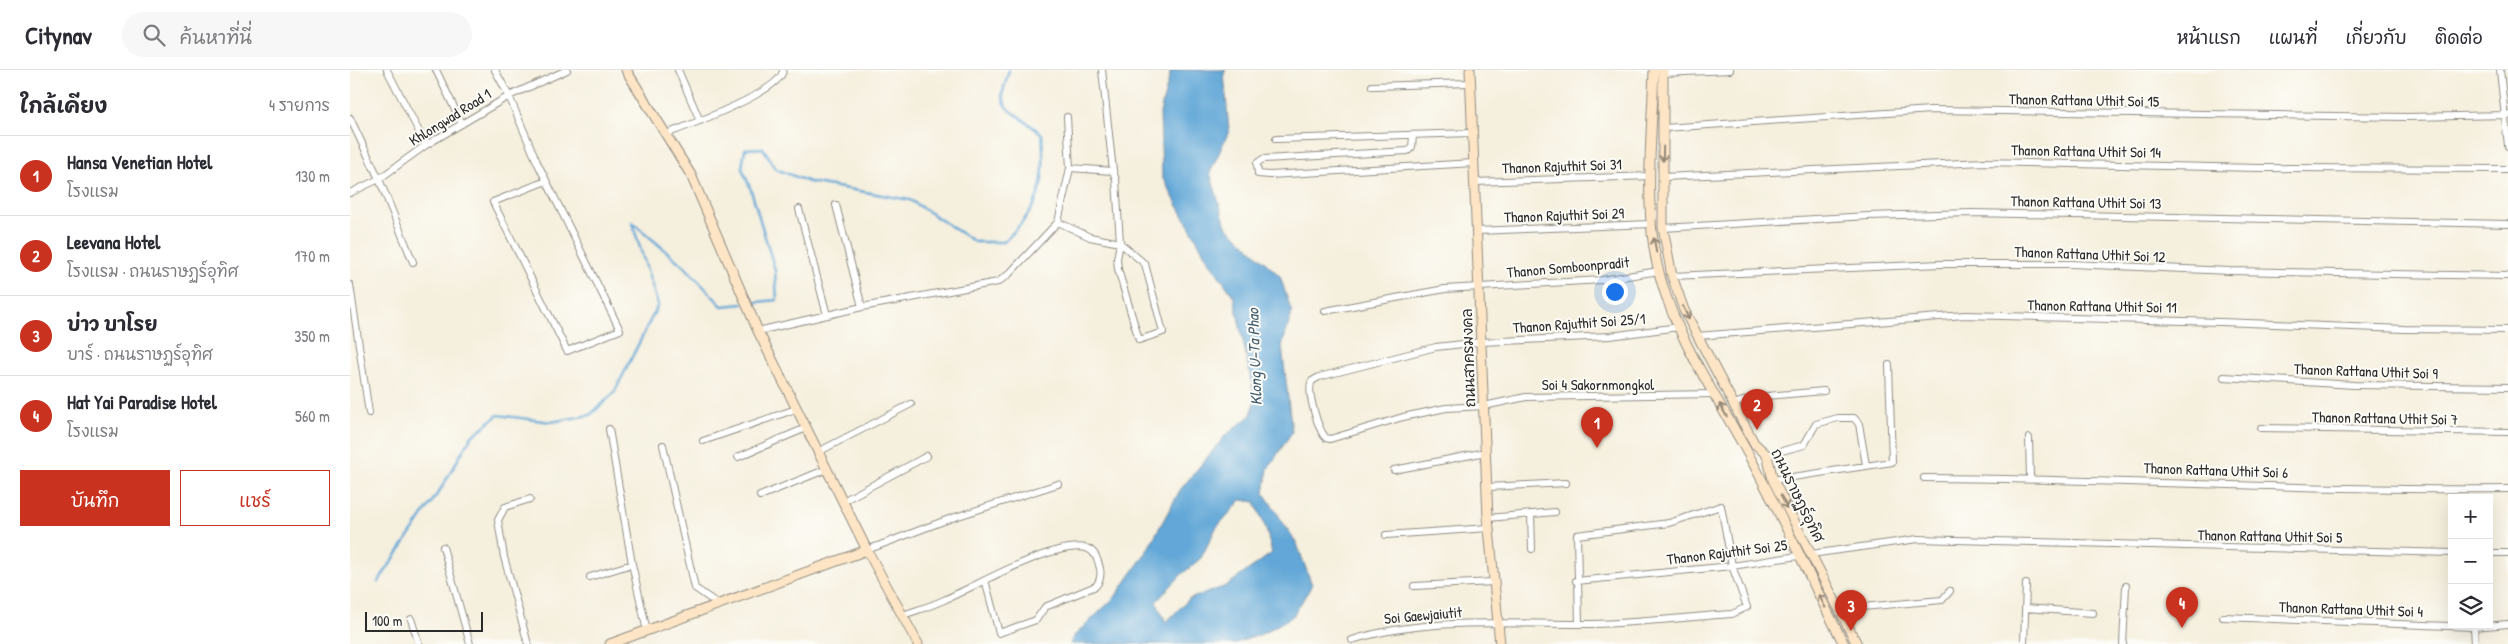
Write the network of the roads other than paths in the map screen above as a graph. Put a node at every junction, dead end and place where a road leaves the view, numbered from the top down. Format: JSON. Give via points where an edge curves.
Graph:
{"nodes":[{"id":1,"x":387,"y":70,"type":"edge"},
{"id":2,"x":436,"y":70,"type":"edge"},
{"id":3,"x":495,"y":70,"type":"edge"},
{"id":4,"x":545,"y":70,"type":"edge"},
{"id":5,"x":567,"y":70,"type":"edge"},
{"id":6,"x":626,"y":70,"type":"edge"},
{"id":7,"x":678,"y":70,"type":"edge"},
{"id":8,"x":783,"y":70,"type":"edge"},
{"id":9,"x":1102,"y":70,"type":"edge"},
{"id":10,"x":1470,"y":70,"type":"edge"},
{"id":11,"x":1654,"y":70,"type":"edge"},
{"id":12,"x":1730,"y":70,"type":"edge"},
{"id":13,"x":2500,"y":70,"type":"edge"},
{"id":14,"x":1663,"y":72,"type":"edge"},
{"id":15,"x":549,"y":78,"type":"junction"},
{"id":16,"x":1470,"y":83,"type":"junction"},
{"id":17,"x":1372,"y":86,"type":"dead end"},
{"id":18,"x":509,"y":96,"type":"junction"},
{"id":19,"x":2506,"y":115,"type":"edge"},
{"id":20,"x":1066,"y":117,"type":"dead end"},
{"id":21,"x":350,"y":118,"type":"edge"},
{"id":22,"x":700,"y":121,"type":"junction"},
{"id":23,"x":462,"y":124,"type":"junction"},
{"id":24,"x":1664,"y":128,"type":"junction"},
{"id":25,"x":1472,"y":133,"type":"junction"},
{"id":26,"x":666,"y":134,"type":"junction"},
{"id":27,"x":1413,"y":136,"type":"junction"},
{"id":28,"x":1276,"y":138,"type":"dead end"},
{"id":29,"x":426,"y":145,"type":"junction"},
{"id":30,"x":2508,"y":146,"type":"edge"},
{"id":31,"x":1474,"y":163,"type":"junction"},
{"id":32,"x":1070,"y":168,"type":"junction"},
{"id":33,"x":2508,"y":169,"type":"edge"},
{"id":34,"x":1113,"y":171,"type":"junction"},
{"id":35,"x":1651,"y":176,"type":"junction"},
{"id":36,"x":1663,"y":177,"type":"junction"},
{"id":37,"x":379,"y":179,"type":"junction"},
{"id":38,"x":546,"y":181,"type":"junction"},
{"id":39,"x":1474,"y":182,"type":"junction"},
{"id":40,"x":350,"y":193,"type":"edge"},
{"id":41,"x":836,"y":205,"type":"dead end"},
{"id":42,"x":799,"y":209,"type":"dead end"},
{"id":43,"x":1058,"y":222,"type":"junction"},
{"id":44,"x":1652,"y":224,"type":"junction"},
{"id":45,"x":2508,"y":224,"type":"edge"},
{"id":46,"x":1663,"y":228,"type":"junction"},
{"id":47,"x":1477,"y":231,"type":"junction"},
{"id":48,"x":1120,"y":243,"type":"junction"},
{"id":49,"x":413,"y":262,"type":"dead end"},
{"id":50,"x":1659,"y":271,"type":"junction"},
{"id":51,"x":1672,"y":276,"type":"junction"},
{"id":52,"x":2508,"y":276,"type":"edge"},
{"id":53,"x":350,"y":285,"type":"edge"},
{"id":54,"x":1479,"y":286,"type":"junction"},
{"id":55,"x":862,"y":307,"type":"junction"},
{"id":56,"x":1325,"y":311,"type":"dead end"},
{"id":57,"x":827,"y":315,"type":"junction"},
{"id":58,"x":1679,"y":327,"type":"junction"},
{"id":59,"x":2508,"y":330,"type":"edge"},
{"id":60,"x":758,"y":331,"type":"junction"},
{"id":61,"x":1697,"y":336,"type":"junction"},
{"id":62,"x":1481,"y":342,"type":"junction"},
{"id":63,"x":1889,"y":365,"type":"dead end"},
{"id":64,"x":2224,"y":377,"type":"dead end"},
{"id":65,"x":2508,"y":387,"type":"edge"},
{"id":66,"x":1824,"y":390,"type":"dead end"},
{"id":67,"x":1714,"y":394,"type":"junction"},
{"id":68,"x":911,"y":404,"type":"dead end"},
{"id":69,"x":1733,"y":404,"type":"junction"},
{"id":70,"x":1484,"y":406,"type":"junction"},
{"id":71,"x":796,"y":409,"type":"junction"},
{"id":72,"x":369,"y":413,"type":"dead end"},
{"id":73,"x":806,"y":428,"type":"junction"},
{"id":74,"x":2261,"y":428,"type":"dead end"},
{"id":75,"x":609,"y":429,"type":"dead end"},
{"id":76,"x":2508,"y":432,"type":"edge"},
{"id":77,"x":1326,"y":438,"type":"joint"},
{"id":78,"x":2029,"y":438,"type":"dead end"},
{"id":79,"x":703,"y":441,"type":"dead end"},
{"id":80,"x":1754,"y":444,"type":"junction"},
{"id":81,"x":664,"y":445,"type":"dead end"},
{"id":82,"x":1744,"y":449,"type":"junction"},
{"id":83,"x":818,"y":452,"type":"junction"},
{"id":84,"x":1486,"y":452,"type":"junction"},
{"id":85,"x":927,"y":456,"type":"dead end"},
{"id":86,"x":1767,"y":456,"type":"junction"},
{"id":87,"x":738,"y":457,"type":"dead end"},
{"id":88,"x":1866,"y":465,"type":"junction"},
{"id":89,"x":827,"y":469,"type":"junction"},
{"id":90,"x":1394,"y":470,"type":"dead end"},
{"id":91,"x":1924,"y":478,"type":"dead end"},
{"id":92,"x":2030,"y":478,"type":"junction"},
{"id":93,"x":1773,"y":480,"type":"junction"},
{"id":94,"x":1566,"y":483,"type":"dead end"},
{"id":95,"x":1058,"y":484,"type":"dead end"},
{"id":96,"x":1487,"y":487,"type":"junction"},
{"id":97,"x":2508,"y":489,"type":"edge"},
{"id":98,"x":760,"y":496,"type":"dead end"},
{"id":99,"x":530,"y":499,"type":"dead end"},
{"id":100,"x":844,"y":501,"type":"junction"},
{"id":101,"x":1555,"y":512,"type":"dead end"},
{"id":102,"x":1531,"y":514,"type":"junction"},
{"id":103,"x":1488,"y":518,"type":"junction"},
{"id":104,"x":1489,"y":528,"type":"junction"},
{"id":105,"x":1386,"y":536,"type":"dead end"},
{"id":106,"x":443,"y":547,"type":"dead end"},
{"id":107,"x":1532,"y":549,"type":"dead end"},
{"id":108,"x":867,"y":550,"type":"junction"},
{"id":109,"x":2448,"y":553,"type":"edge"},
{"id":110,"x":2493,"y":553,"type":"edge"},
{"id":111,"x":2508,"y":553,"type":"edge"},
{"id":112,"x":1811,"y":554,"type":"junction"},
{"id":113,"x":1798,"y":556,"type":"junction"},
{"id":114,"x":632,"y":564,"type":"junction"},
{"id":115,"x":1732,"y":566,"type":"junction"},
{"id":116,"x":590,"y":577,"type":"dead end"},
{"id":117,"x":985,"y":580,"type":"junction"},
{"id":118,"x":1576,"y":581,"type":"junction"},
{"id":119,"x":1493,"y":582,"type":"junction"},
{"id":120,"x":2026,"y":584,"type":"dead end"},
{"id":121,"x":1414,"y":586,"type":"dead end"},
{"id":122,"x":2126,"y":586,"type":"dead end"},
{"id":123,"x":1950,"y":591,"type":"dead end"},
{"id":124,"x":718,"y":604,"type":"junction"},
{"id":125,"x":2025,"y":608,"type":"junction"},
{"id":126,"x":1840,"y":609,"type":"junction"},
{"id":127,"x":2093,"y":613,"type":"dead end"},
{"id":128,"x":903,"y":615,"type":"junction"},
{"id":129,"x":2223,"y":617,"type":"dead end"},
{"id":130,"x":411,"y":619,"type":"dead end"},
{"id":131,"x":1498,"y":622,"type":"junction"},
{"id":132,"x":1579,"y":623,"type":"junction"},
{"id":133,"x":2508,"y":624,"type":"edge"},
{"id":134,"x":2493,"y":625,"type":"edge"},
{"id":135,"x":2448,"y":626,"type":"edge"},
{"id":136,"x":2474,"y":629,"type":"edge"},
{"id":137,"x":647,"y":631,"type":"junction"},
{"id":138,"x":1352,"y":640,"type":"dead end"},
{"id":139,"x":419,"y":644,"type":"edge"},
{"id":140,"x":470,"y":644,"type":"edge"},
{"id":141,"x":528,"y":644,"type":"edge"},
{"id":142,"x":610,"y":644,"type":"edge"},
{"id":143,"x":918,"y":644,"type":"edge"},
{"id":144,"x":1500,"y":644,"type":"edge"},
{"id":145,"x":1844,"y":644,"type":"edge"},
{"id":146,"x":1857,"y":644,"type":"edge"},
{"id":147,"x":2024,"y":644,"type":"edge"},
{"id":148,"x":2123,"y":644,"type":"edge"},
{"id":149,"x":2475,"y":644,"type":"edge"}],
"edges":[{"from":1,"to":29,"type":"street"},
{"from":2,"to":23,"type":"street"},
{"from":3,"to":18,"type":"street"},
{"from":4,"to":15,"type":"street"},
{"from":5,"to":15,"type":"street","name":"Khlongwad Road 1"},
{"from":6,"to":26,"type":"street"},
{"from":7,"to":22,"type":"street"},
{"from":8,"to":22,"type":"street","via":[[780,79],[759,93]]},
{"from":9,"to":34,"type":"street"},
{"from":10,"to":16,"type":"street","name":"ถนนสาครมงคล"},
{"from":11,"to":35,"type":"street","name":"ถนนราษฏร์อุทิศ"},
{"from":12,"to":14,"type":"street"},
{"from":13,"to":19,"type":"street"},
{"from":14,"to":24,"type":"street","name":"ถนนราษฏร์อุทิศ"},
{"from":15,"to":18,"type":"street","name":"Khlongwad Road 1"},
{"from":16,"to":17,"type":"street"},
{"from":16,"to":25,"type":"street","name":"ถนนสาครมงคล"},
{"from":18,"to":23,"type":"street","name":"Khlongwad Road 1"},
{"from":18,"to":38,"type":"street"},
{"from":19,"to":24,"type":"street","name":"Thanon Rattana Uthit Soi 15","via":[[1931,110]]},
{"from":19,"to":30,"type":"street"},
{"from":20,"to":32,"type":"street"},
{"from":21,"to":37,"type":"street"},
{"from":22,"to":26,"type":"street"},
{"from":23,"to":29,"type":"street","name":"Khlongwad Road 1"},
{"from":24,"to":36,"type":"street","name":"ถนนราษฏร์อุทิศ","one_way":true},
{"from":25,"to":27,"type":"street"},
{"from":25,"to":31,"type":"street","name":"ถนนสาครมงคล"},
{"from":26,"to":60,"type":"street","via":[[691,175]]},
{"from":27,"to":28,"type":"street"},
{"from":27,"to":31,"type":"street","via":[[1412,147],[1408,151],[1263,159],[1257,163],[1257,170],[1258,174],[1270,175]]},
{"from":29,"to":37,"type":"street","name":"Khlongwad Road 1"},
{"from":31,"to":39,"type":"street","name":"ถนนสาครมงคล"},
{"from":32,"to":34,"type":"street"},
{"from":32,"to":43,"type":"street"},
{"from":33,"to":36,"type":"street","name":"Thanon Rattana Uthit Soi 14","via":[[1984,162]]},
{"from":34,"to":48,"type":"street"},
{"from":35,"to":39,"type":"street","name":"Thanon Rajuthit Soi 31"},
{"from":35,"to":44,"type":"street","name":"ถนนราษฏร์อุทิศ"},
{"from":36,"to":46,"type":"street","name":"ถนนราษฏร์อุทิศ"},
{"from":37,"to":40,"type":"street","name":"Khlongwad Road 1"},
{"from":37,"to":49,"type":"street"},
{"from":38,"to":38,"type":"street","via":[[493,202],[567,351],[620,330]]},
{"from":39,"to":47,"type":"street","name":"ถนนสาครมงคล"},
{"from":41,"to":55,"type":"street"},
{"from":42,"to":57,"type":"street"},
{"from":43,"to":48,"type":"street","via":[[1090,237]]},
{"from":43,"to":55,"type":"street","via":[[1010,274],[998,282]]},
{"from":44,"to":47,"type":"street","name":"Thanon Rajuthit Soi 29"},
{"from":50,"to":44,"type":"street","name":"ถนนราษฏร์อุทิศ","one_way":true},
{"from":45,"to":46,"type":"street","name":"Thanon Rattana Uthit Soi 13","via":[[1972,213]]},
{"from":46,"to":51,"type":"street","name":"ถนนราษฏร์อุทิศ"},
{"from":47,"to":54,"type":"street","name":"ถนนสาครมงคล"},
{"from":48,"to":48,"type":"street","via":[[1146,264],[1163,332],[1139,340],[1118,269]]},
{"from":50,"to":54,"type":"street","name":"Thanon Somboonpradit","via":[[1602,280]]},
{"from":50,"to":58,"type":"street","name":"ถนนราษฏร์อุทิศ"},
{"from":51,"to":52,"type":"street","name":"Thanon Rattana Uthit Soi 12","via":[[1941,264],[2071,264],[2230,271]]},
{"from":51,"to":61,"type":"street","name":"ถนนราษฏร์อุทิศ","one_way":true},
{"from":53,"to":72,"type":"street"},
{"from":54,"to":56,"type":"street","name":"Thanon Somboonpradit"},
{"from":54,"to":62,"type":"street","name":"ถนนสาครมงคล"},
{"from":55,"to":57,"type":"street"},
{"from":57,"to":60,"type":"street"},
{"from":58,"to":62,"type":"street","name":"Thanon Rajuthit Soi 25/1","via":[[1610,336]]},
{"from":58,"to":67,"type":"street","name":"ถนนราษฏร์อุทิศ"},
{"from":59,"to":61,"type":"street","name":"Thanon Rattana Uthit Soi 11","via":[[1965,315]]},
{"from":60,"to":71,"type":"street"},
{"from":61,"to":69,"type":"street","name":"ถนนราษฏร์อุทิศ"},
{"from":62,"to":70,"type":"street","name":"ถนนสาครมงคล"},
{"from":62,"to":77,"type":"street","name":"Thanon Rajuthit Soi 25/1","via":[[1436,348],[1312,381],[1309,388],[1319,427]]},
{"from":63,"to":88,"type":"street","via":[[1892,462]]},
{"from":64,"to":65,"type":"street","name":"Thanon Rattana Uthit Soi 9","via":[[2354,386]]},
{"from":66,"to":69,"type":"street","via":[[1756,397]]},
{"from":67,"to":70,"type":"street","name":"Soi 4 Sakornmongkol","via":[[1526,396]]},
{"from":82,"to":67,"type":"street","name":"ถนนราษฏร์อุทิศ","one_way":true},
{"from":68,"to":83,"type":"street"},
{"from":69,"to":80,"type":"street","name":"ถนนราษฏร์อุทิศ"},
{"from":70,"to":77,"type":"street","name":"Soi 4 Sakornmongkol","via":[[1446,408]]},
{"from":70,"to":84,"type":"street","name":"ถนนสาครมงคล"},
{"from":71,"to":73,"type":"street"},
{"from":71,"to":79,"type":"street"},
{"from":73,"to":83,"type":"street"},
{"from":73,"to":87,"type":"street"},
{"from":74,"to":76,"type":"street","name":"Thanon Rattana Uthit Soi 7"},
{"from":75,"to":114,"type":"street"},
{"from":78,"to":92,"type":"street"},
{"from":80,"to":82,"type":"street"},
{"from":80,"to":86,"type":"street","name":"ถนนราษฏร์อุทิศ"},
{"from":81,"to":124,"type":"street","via":[[695,588]]},
{"from":82,"to":113,"type":"street","name":"ถนนราษฏร์อุทิศ","via":[[1754,463]]},
{"from":83,"to":89,"type":"street"},
{"from":84,"to":90,"type":"street"},
{"from":84,"to":96,"type":"street","name":"ถนนสาครมงคล"},
{"from":85,"to":100,"type":"street"},
{"from":86,"to":88,"type":"street","via":[[1804,445],[1816,424],[1854,418],[1859,424]]},
{"from":86,"to":93,"type":"street","name":"ถนนราษฏร์อุทิศ"},
{"from":88,"to":93,"type":"street"},
{"from":89,"to":98,"type":"street"},
{"from":89,"to":100,"type":"street"},
{"from":91,"to":92,"type":"street","name":"Thanon Rattana Uthit Soi 6"},
{"from":92,"to":97,"type":"street","name":"Thanon Rattana Uthit Soi 6"},
{"from":93,"to":112,"type":"street","name":"ถนนราษฏร์อุทิศ","one_way":true},
{"from":94,"to":96,"type":"street"},
{"from":95,"to":108,"type":"street","via":[[949,519]]},
{"from":96,"to":103,"type":"street","name":"ถนนสาครมงคล"},
{"from":99,"to":141,"type":"street","via":[[505,507],[498,520],[504,557]]},
{"from":100,"to":108,"type":"street"},
{"from":101,"to":102,"type":"street"},
{"from":102,"to":103,"type":"street"},
{"from":102,"to":107,"type":"street"},
{"from":103,"to":104,"type":"street","name":"ถนนสาครมงคล"},
{"from":104,"to":105,"type":"street"},
{"from":104,"to":119,"type":"street","name":"ถนนสาครมงคล"},
{"from":106,"to":140,"type":"street"},
{"from":108,"to":124,"type":"street"},
{"from":108,"to":128,"type":"street"},
{"from":109,"to":112,"type":"street","name":"Thanon Rattana Uthit Soi 5","via":[[1918,539]]},
{"from":110,"to":111,"type":"street"},
{"from":112,"to":126,"type":"street","name":"ถนนราษฏร์อุทิศ"},
{"from":113,"to":115,"type":"street","name":"Thanon Rajuthit Soi 25"},
{"from":145,"to":113,"type":"street","name":"ถนนราษฏร์อุทิศ","one_way":true},
{"from":114,"to":116,"type":"street"},
{"from":114,"to":137,"type":"street"},
{"from":115,"to":118,"type":"street","name":"Thanon Rajuthit Soi 25"},
{"from":115,"to":118,"type":"street","via":[[1721,506],[1669,523],[1577,536]]},
{"from":115,"to":132,"type":"street","name":"Soi Gaewjaiutit","via":[[1747,607],[1732,614]]},
{"from":117,"to":117,"type":"street","via":[[1069,549],[1092,551],[1101,569],[1096,586],[1045,607],[1036,620],[999,633]]},
{"from":117,"to":128,"type":"street","via":[[945,600]]},
{"from":118,"to":132,"type":"street"},
{"from":119,"to":121,"type":"street"},
{"from":119,"to":131,"type":"street","name":"ถนนสาครมงคล"},
{"from":120,"to":125,"type":"street"},
{"from":122,"to":148,"type":"street"},
{"from":123,"to":126,"type":"street","via":[[1942,600]]},
{"from":124,"to":137,"type":"street"},
{"from":125,"to":127,"type":"street"},
{"from":125,"to":147,"type":"street"},
{"from":126,"to":146,"type":"street","name":"ถนนราษฏร์อุทิศ"},
{"from":128,"to":143,"type":"street"},
{"from":129,"to":135,"type":"street","name":"Thanon Rattana Uthit Soi 4"},
{"from":130,"to":139,"type":"street"},
{"from":131,"to":132,"type":"street","name":"Soi Gaewjaiutit"},
{"from":131,"to":138,"type":"street","name":"Soi Gaewjaiutit","via":[[1380,631]]},
{"from":131,"to":144,"type":"street","name":"ถนนสาครมงคล"},
{"from":133,"to":134,"type":"street","name":"Thanon Rattana Uthit Soi 4"},
{"from":136,"to":149,"type":"street"},
{"from":137,"to":142,"type":"street"}]}
